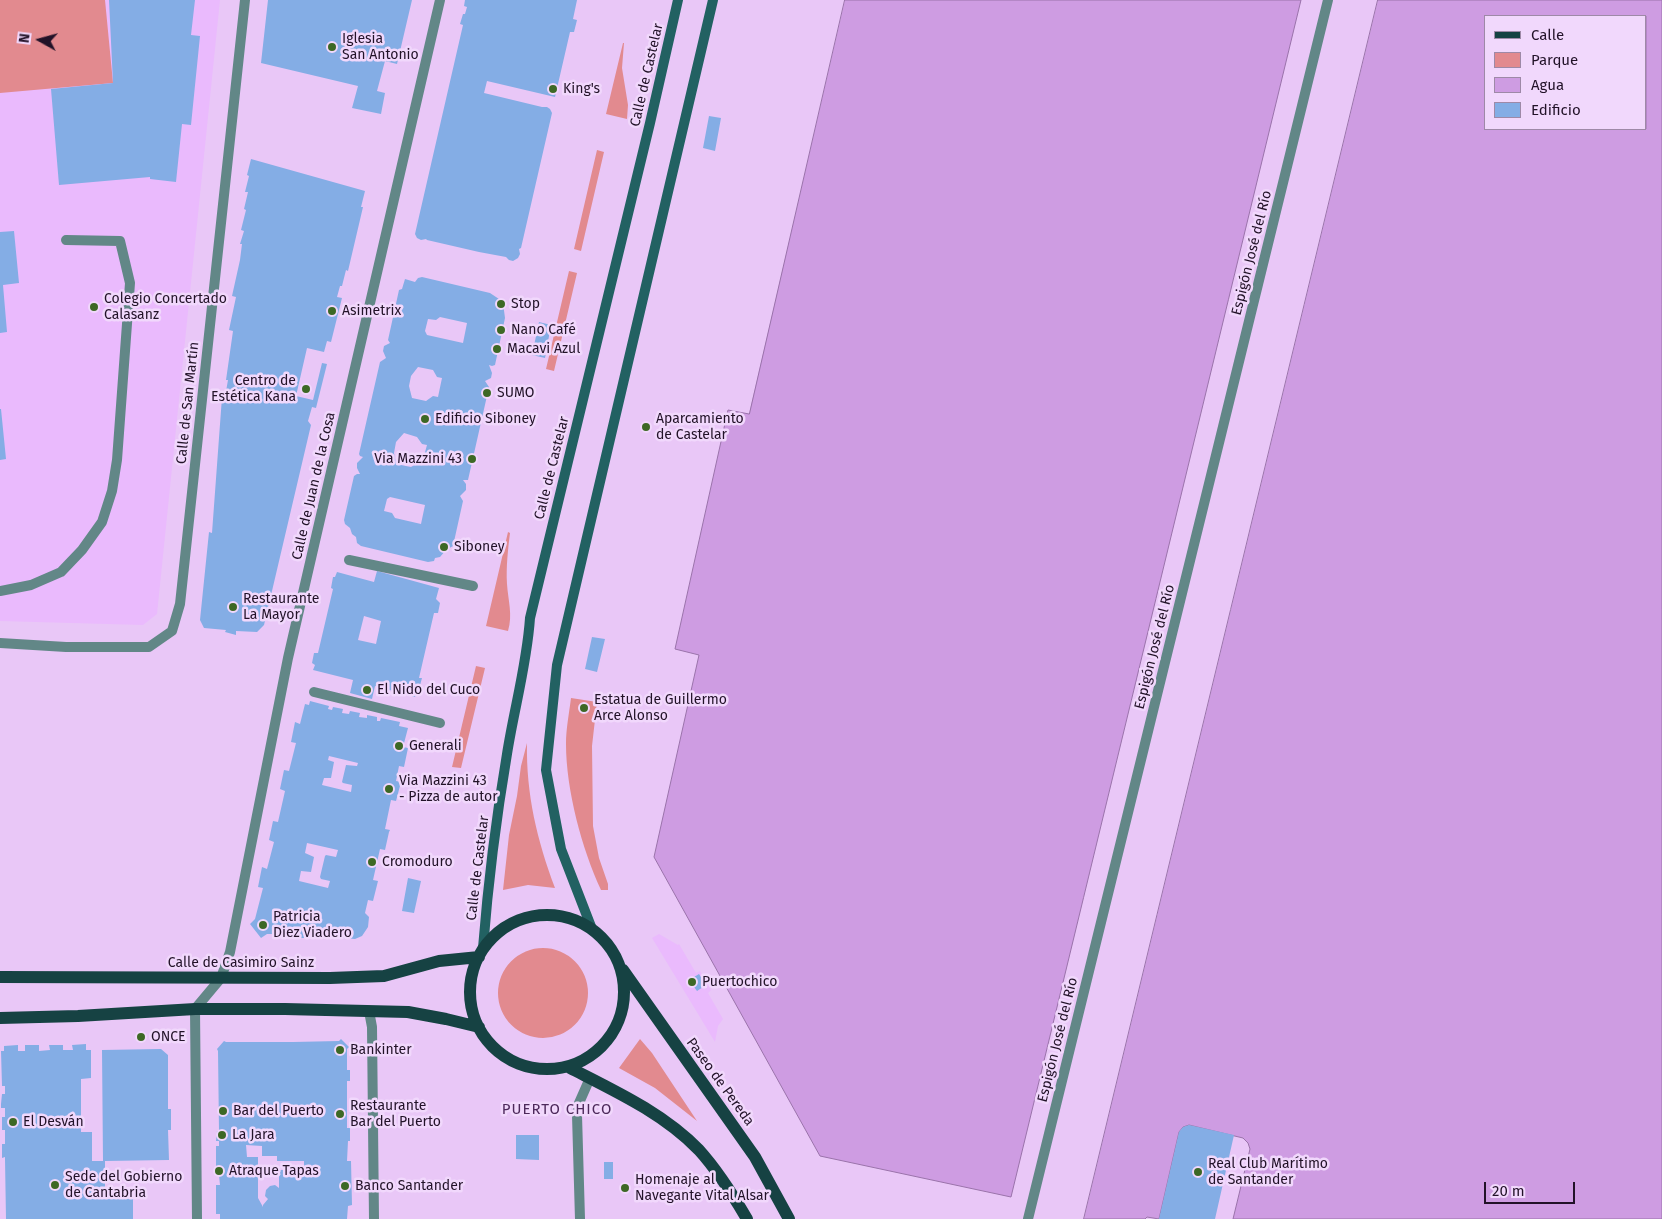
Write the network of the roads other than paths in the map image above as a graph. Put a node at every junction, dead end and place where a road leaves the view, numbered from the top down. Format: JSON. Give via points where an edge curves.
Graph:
{"nodes":[{"id":1,"x":245,"y":0,"type":"edge"},
{"id":2,"x":440,"y":0,"type":"edge"},
{"id":3,"x":678,"y":0,"type":"edge"},
{"id":4,"x":714,"y":0,"type":"edge"},
{"id":5,"x":1328,"y":0,"type":"edge"},
{"id":6,"x":66,"y":240,"type":"dead end"},
{"id":7,"x":349,"y":560,"type":"dead end"},
{"id":8,"x":472,"y":586,"type":"dead end"},
{"id":9,"x":0,"y":591,"type":"edge"},
{"id":10,"x":0,"y":643,"type":"edge"},
{"id":11,"x":314,"y":692,"type":"dead end"},
{"id":12,"x":440,"y":723,"type":"dead end"},
{"id":13,"x":592,"y":929,"type":"junction"},
{"id":14,"x":481,"y":953,"type":"junction"},
{"id":15,"x":620,"y":966,"type":"junction"},
{"id":16,"x":0,"y":977,"type":"edge"},
{"id":17,"x":221,"y":978,"type":"junction"},
{"id":18,"x":195,"y":1009,"type":"junction"},
{"id":19,"x":369,"y":1011,"type":"junction"},
{"id":20,"x":0,"y":1018,"type":"edge"},
{"id":21,"x":479,"y":1028,"type":"junction"},
{"id":22,"x":570,"y":1068,"type":"junction"},
{"id":23,"x":590,"y":1078,"type":"junction"},
{"id":24,"x":198,"y":1219,"type":"edge"},
{"id":25,"x":374,"y":1219,"type":"edge"},
{"id":26,"x":580,"y":1219,"type":"edge"},
{"id":27,"x":747,"y":1219,"type":"edge"},
{"id":28,"x":789,"y":1219,"type":"edge"},
{"id":29,"x":1028,"y":1219,"type":"edge"}],
"edges":[{"from":1,"to":10,"type":"street","name":"Calle de San Martín","via":[[180,604],[172,631],[149,647]]},
{"from":2,"to":17,"type":"street","name":"Calle de Juan de la Cosa","via":[[288,658],[230,952]]},
{"from":3,"to":14,"type":"main road","name":"Calle de Castelar","via":[[530,618],[507,755]]},
{"from":4,"to":13,"type":"main road","via":[[556,665],[546,770],[562,849]]},
{"from":5,"to":29,"type":"street","name":"Espigón José del Río"},
{"from":6,"to":9,"type":"street","via":[[120,241],[130,283],[112,491],[102,522],[82,550],[60,572],[31,585]]},
{"from":7,"to":8,"type":"street"},
{"from":11,"to":12,"type":"street"},
{"from":13,"to":14,"type":"main road","via":[[560,915],[524,917],[493,934]]},
{"from":13,"to":15,"type":"main road","via":[[607,942]]},
{"from":14,"to":17,"type":"main road","name":"Calle de Casimiro Sainz","via":[[384,976]]},
{"from":14,"to":21,"type":"main road","via":[[473,979],[472,1004]]},
{"from":15,"to":22,"type":"main road","via":[[624,993],[618,1020],[604,1045],[582,1063]]},
{"from":15,"to":28,"type":"main road","name":"Paseo de Pereda","via":[[755,1157]]},
{"from":16,"to":17,"type":"main road","name":"Calle de Casimiro Sainz"},
{"from":17,"to":18,"type":"street"},
{"from":18,"to":19,"type":"main road"},
{"from":18,"to":20,"type":"main road"},
{"from":18,"to":24,"type":"street"},
{"from":19,"to":21,"type":"main road","via":[[408,1012]]},
{"from":19,"to":25,"type":"street","via":[[372,1027]]},
{"from":21,"to":22,"type":"main road","via":[[488,1041],[513,1062],[544,1071]]},
{"from":22,"to":23,"type":"main road"},
{"from":23,"to":26,"type":"street","via":[[577,1115]]},
{"from":23,"to":27,"type":"main road","via":[[650,1110],[675,1129],[720,1175]]}]}
